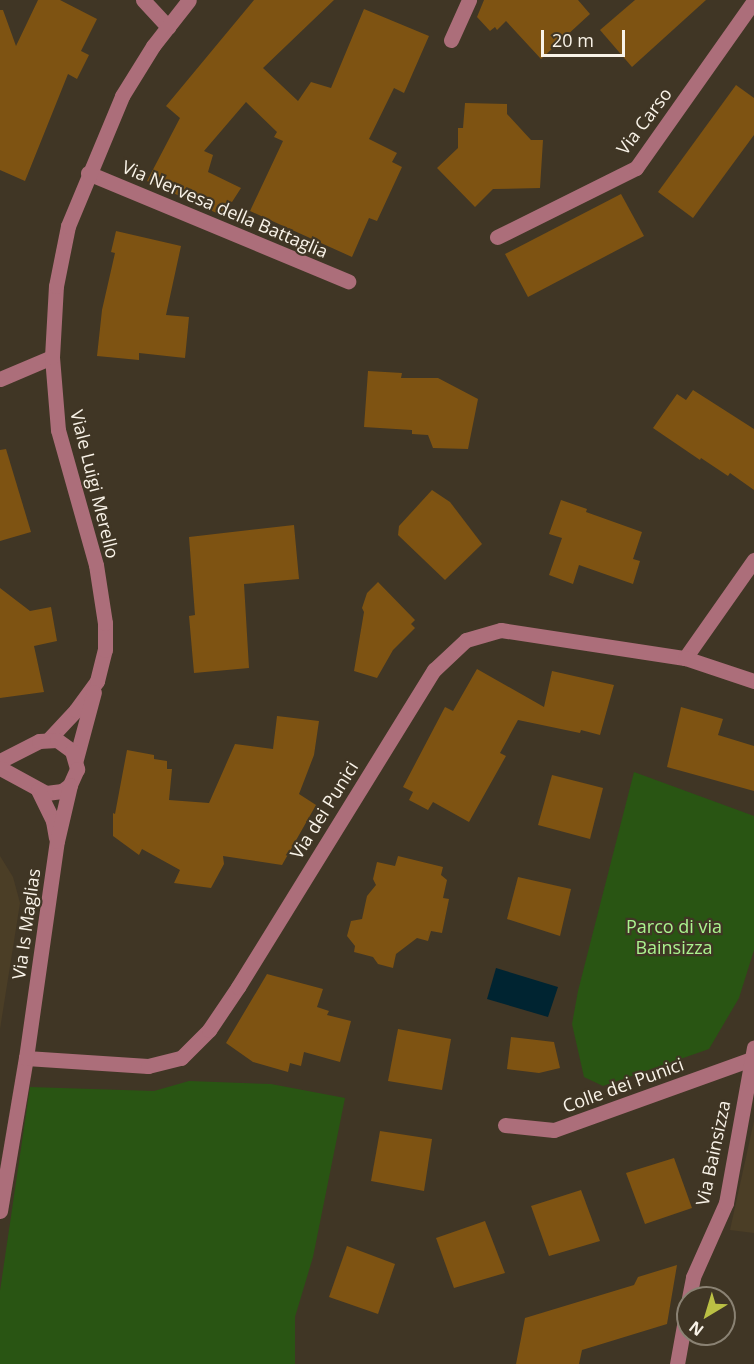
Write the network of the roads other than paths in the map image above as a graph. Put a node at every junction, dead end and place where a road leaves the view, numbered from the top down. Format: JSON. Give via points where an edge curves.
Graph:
{"nodes":[{"id":1,"x":143,"y":0,"type":"edge"},
{"id":2,"x":189,"y":0,"type":"edge"},
{"id":3,"x":469,"y":0,"type":"edge"},
{"id":4,"x":754,"y":1,"type":"edge"},
{"id":5,"x":168,"y":27,"type":"junction"},
{"id":6,"x":451,"y":40,"type":"dead end"},
{"id":7,"x":88,"y":173,"type":"junction"},
{"id":8,"x":497,"y":237,"type":"dead end"},
{"id":9,"x":348,"y":281,"type":"dead end"},
{"id":10,"x":52,"y":357,"type":"junction"},
{"id":11,"x":0,"y":379,"type":"edge"},
{"id":12,"x":754,"y":560,"type":"edge"},
{"id":13,"x":685,"y":658,"type":"junction"},
{"id":14,"x":97,"y":681,"type":"junction"},
{"id":15,"x":754,"y":681,"type":"edge"},
{"id":16,"x":48,"y":740,"type":"junction"},
{"id":17,"x":32,"y":746,"type":"junction"},
{"id":18,"x":76,"y":759,"type":"junction"},
{"id":19,"x":0,"y":761,"type":"edge"},
{"id":20,"x":0,"y":768,"type":"edge"},
{"id":21,"x":70,"y":785,"type":"junction"},
{"id":22,"x":34,"y":788,"type":"junction"},
{"id":23,"x":57,"y":841,"type":"junction"},
{"id":24,"x":753,"y":1053,"type":"edge"},
{"id":25,"x":26,"y":1058,"type":"junction"},
{"id":26,"x":505,"y":1125,"type":"dead end"},
{"id":27,"x":0,"y":1211,"type":"edge"},
{"id":28,"x":691,"y":1286,"type":"edge"},
{"id":29,"x":680,"y":1346,"type":"edge"},
{"id":30,"x":677,"y":1364,"type":"edge"}],
"edges":[{"from":1,"to":5,"type":"street"},
{"from":2,"to":5,"type":"street","name":"Viale Luigi Merello"},
{"from":3,"to":6,"type":"street"},
{"from":4,"to":8,"type":"street","name":"Via Carso","via":[[636,168]]},
{"from":5,"to":7,"type":"street","name":"Viale Luigi Merello","via":[[122,96]]},
{"from":7,"to":9,"type":"street","name":"Via Nervesa della Battaglia"},
{"from":7,"to":10,"type":"street","name":"Viale Luigi Merello","via":[[68,226],[56,286]]},
{"from":10,"to":11,"type":"street"},
{"from":10,"to":14,"type":"street","name":"Viale Luigi Merello","via":[[58,430],[96,566],[105,623],[105,650]]},
{"from":12,"to":13,"type":"street"},
{"from":13,"to":15,"type":"street"},
{"from":13,"to":25,"type":"street","name":"Via dei Punici","via":[[501,630],[466,639],[434,670],[238,987],[209,1030],[181,1058],[148,1066]]},
{"from":14,"to":16,"type":"street","name":"Viale Luigi Merello"},
{"from":14,"to":18,"type":"street"},
{"from":16,"to":17,"type":"street"},
{"from":16,"to":18,"type":"street","via":[[65,744]]},
{"from":17,"to":19,"type":"street"},
{"from":17,"to":22,"type":"street","via":[[23,770]]},
{"from":18,"to":21,"type":"street","via":[[77,769]]},
{"from":20,"to":22,"type":"street"},
{"from":21,"to":22,"type":"street","via":[[54,793]]},
{"from":21,"to":23,"type":"street","name":"Via Is Maglias"},
{"from":22,"to":23,"type":"street","via":[[53,821]]},
{"from":23,"to":25,"type":"street","name":"Via Is Maglias"},
{"from":24,"to":26,"type":"street","name":"Colle dei Punici","via":[[554,1130]]},
{"from":24,"to":28,"type":"street","name":"Via Bainsizza","via":[[726,1203]]},
{"from":25,"to":27,"type":"street","name":"Via Is Maglias"},
{"from":29,"to":30,"type":"street"}]}
